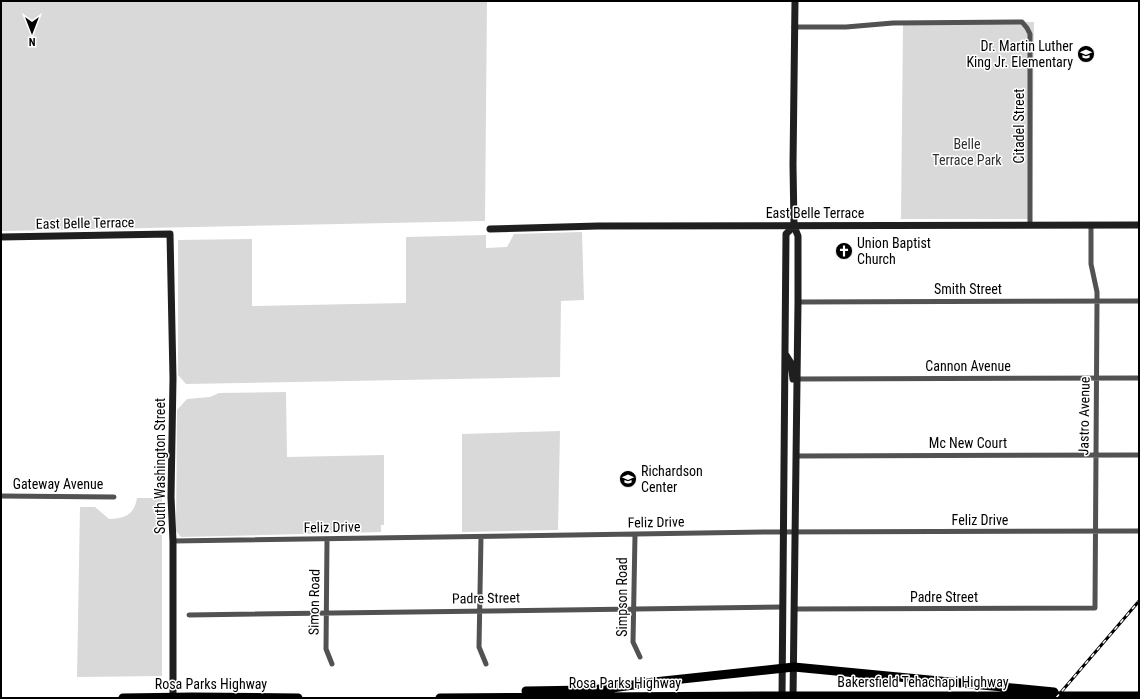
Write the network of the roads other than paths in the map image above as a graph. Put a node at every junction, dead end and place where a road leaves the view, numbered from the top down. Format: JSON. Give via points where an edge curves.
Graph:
{"nodes":[{"id":1,"x":794,"y":1,"type":"edge"},
{"id":2,"x":794,"y":26,"type":"junction"},
{"id":3,"x":1030,"y":225,"type":"junction"},
{"id":4,"x":1091,"y":225,"type":"junction"},
{"id":5,"x":1139,"y":225,"type":"edge"},
{"id":6,"x":794,"y":226,"type":"junction"},
{"id":7,"x":490,"y":229,"type":"dead end"},
{"id":8,"x":170,"y":234,"type":"joint"},
{"id":9,"x":1,"y":237,"type":"edge"},
{"id":10,"x":1097,"y":301,"type":"junction"},
{"id":11,"x":1139,"y":301,"type":"edge"},
{"id":12,"x":798,"y":302,"type":"junction"},
{"id":13,"x":786,"y":355,"type":"junction"},
{"id":14,"x":1097,"y":378,"type":"junction"},
{"id":15,"x":1139,"y":378,"type":"edge"},
{"id":16,"x":797,"y":379,"type":"junction"},
{"id":17,"x":797,"y":407,"type":"junction"},
{"id":18,"x":1096,"y":455,"type":"junction"},
{"id":19,"x":1139,"y":455,"type":"edge"},
{"id":20,"x":796,"y":456,"type":"junction"},
{"id":21,"x":1,"y":496,"type":"edge"},
{"id":22,"x":114,"y":497,"type":"dead end"},
{"id":23,"x":1139,"y":531,"type":"edge"},
{"id":24,"x":784,"y":532,"type":"junction"},
{"id":25,"x":795,"y":532,"type":"junction"},
{"id":26,"x":1095,"y":532,"type":"junction"},
{"id":27,"x":634,"y":535,"type":"junction"},
{"id":28,"x":481,"y":537,"type":"junction"},
{"id":29,"x":327,"y":539,"type":"junction"},
{"id":30,"x":173,"y":541,"type":"junction"},
{"id":31,"x":783,"y":607,"type":"junction"},
{"id":32,"x":634,"y":608,"type":"junction"},
{"id":33,"x":1095,"y":608,"type":"joint"},
{"id":34,"x":794,"y":609,"type":"junction"},
{"id":35,"x":480,"y":611,"type":"junction"},
{"id":36,"x":326,"y":613,"type":"junction"},
{"id":37,"x":189,"y":615,"type":"dead end"},
{"id":38,"x":640,"y":657,"type":"dead end"},
{"id":39,"x":332,"y":664,"type":"dead end"},
{"id":40,"x":486,"y":664,"type":"dead end"},
{"id":41,"x":794,"y":667,"type":"junction"},
{"id":42,"x":783,"y":668,"type":"junction"},
{"id":43,"x":1039,"y":693,"type":"junction"},
{"id":44,"x":809,"y":696,"type":"joint"},
{"id":45,"x":1139,"y":696,"type":"edge"},
{"id":46,"x":123,"y":698,"type":"edge"},
{"id":47,"x":173,"y":698,"type":"edge"},
{"id":48,"x":298,"y":698,"type":"edge"},
{"id":49,"x":440,"y":698,"type":"edge"},
{"id":50,"x":486,"y":698,"type":"edge"},
{"id":51,"x":782,"y":698,"type":"edge"},
{"id":52,"x":793,"y":698,"type":"edge"}],
"edges":[{"from":1,"to":2,"type":"street"},
{"from":2,"to":3,"type":"street","name":"Citadel Street","via":[[1022,22],[1030,34],[1031,41]]},
{"from":2,"to":6,"type":"street"},
{"from":3,"to":4,"type":"street","name":"East Belle Terrace"},
{"from":3,"to":6,"type":"street","name":"East Belle Terrace"},
{"from":4,"to":5,"type":"street","name":"East Belle Terrace"},
{"from":4,"to":10,"type":"street","name":"Jastro Avenue","via":[[1091,264]]},
{"from":6,"to":7,"type":"street","name":"East Belle Terrace"},
{"from":6,"to":12,"type":"street","via":[[798,236]]},
{"from":6,"to":13,"type":"street","via":[[786,234]]},
{"from":8,"to":9,"type":"street","name":"East Belle Terrace"},
{"from":8,"to":30,"type":"street","name":"South Washington Street"},
{"from":10,"to":11,"type":"street","name":"Smith Street"},
{"from":10,"to":12,"type":"street","name":"Smith Street"},
{"from":10,"to":14,"type":"street","name":"Jastro Avenue"},
{"from":12,"to":16,"type":"street"},
{"from":13,"to":17,"type":"street","via":[[791,363]]},
{"from":13,"to":24,"type":"street"},
{"from":14,"to":15,"type":"street","name":"Cannon Avenue"},
{"from":14,"to":16,"type":"street","name":"Cannon Avenue"},
{"from":14,"to":18,"type":"street","name":"Jastro Avenue"},
{"from":16,"to":17,"type":"street"},
{"from":17,"to":20,"type":"street"},
{"from":18,"to":19,"type":"street","name":"Mc New Court"},
{"from":18,"to":20,"type":"street","name":"Mc New Court"},
{"from":18,"to":26,"type":"street","name":"Jastro Avenue"},
{"from":20,"to":25,"type":"street"},
{"from":21,"to":22,"type":"street","name":"Gateway Avenue"},
{"from":23,"to":26,"type":"street","name":"Feliz Drive"},
{"from":24,"to":25,"type":"street","name":"Feliz Drive"},
{"from":24,"to":27,"type":"street","name":"Feliz Drive"},
{"from":24,"to":31,"type":"street"},
{"from":25,"to":26,"type":"street","name":"Feliz Drive"},
{"from":25,"to":34,"type":"street"},
{"from":26,"to":33,"type":"street","name":"Jastro Avenue"},
{"from":27,"to":28,"type":"street","name":"Feliz Drive"},
{"from":27,"to":32,"type":"street","name":"Simpson Road"},
{"from":28,"to":29,"type":"street","name":"Feliz Drive"},
{"from":28,"to":35,"type":"street"},
{"from":29,"to":30,"type":"street","name":"Feliz Drive"},
{"from":29,"to":36,"type":"street","name":"Simon Road"},
{"from":30,"to":47,"type":"street","name":"South Washington Street"},
{"from":31,"to":32,"type":"street","name":"Padre Street"},
{"from":31,"to":42,"type":"street"},
{"from":32,"to":35,"type":"street","name":"Padre Street"},
{"from":32,"to":38,"type":"street","name":"Simpson Road","via":[[633,642]]},
{"from":33,"to":34,"type":"street","name":"Padre Street"},
{"from":34,"to":41,"type":"street"},
{"from":35,"to":36,"type":"street","name":"Padre Street"},
{"from":35,"to":40,"type":"street","via":[[480,647]]},
{"from":36,"to":37,"type":"street","name":"Padre Street"},
{"from":36,"to":39,"type":"street","name":"Simon Road","via":[[326,649]]},
{"from":41,"to":42,"type":"highway"},
{"from":41,"to":43,"type":"highway"},
{"from":41,"to":52,"type":"street"},
{"from":42,"to":50,"type":"highway","via":[[612,688],[510,692]]},
{"from":42,"to":51,"type":"street"},
{"from":43,"to":44,"type":"highway","name":"Bakersfield Tehachapi Highway"},
{"from":43,"to":45,"type":"highway"},
{"from":44,"to":50,"type":"highway","name":"Rosa Parks Highway"},
{"from":46,"to":48,"type":"highway","name":"Rosa Parks Highway"},
{"from":49,"to":50,"type":"highway","name":"Rosa Parks Highway"}]}
